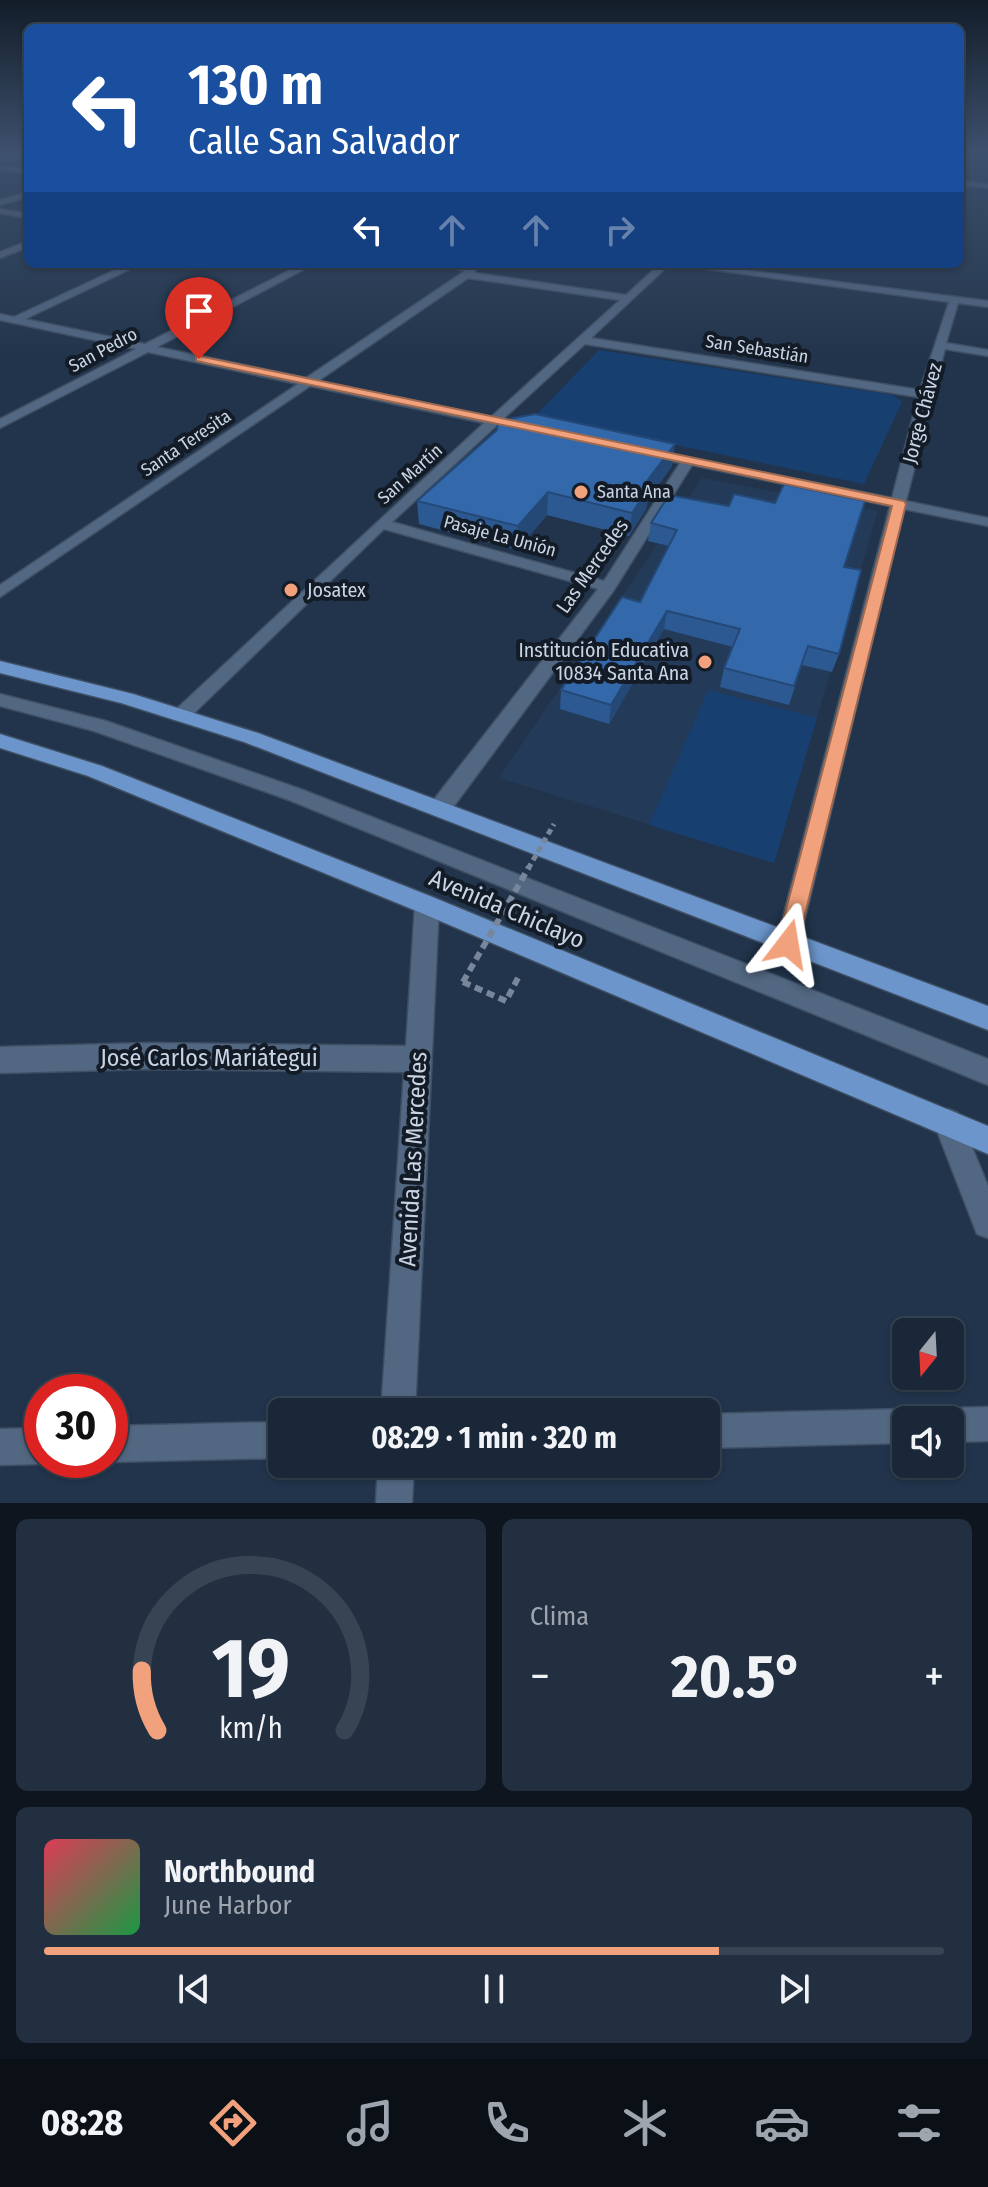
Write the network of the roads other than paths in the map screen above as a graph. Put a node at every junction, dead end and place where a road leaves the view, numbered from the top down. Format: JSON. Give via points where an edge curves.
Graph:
{"nodes":[{"id":1,"x":24,"y":246,"type":"edge"},
{"id":2,"x":0,"y":255,"type":"edge"},
{"id":3,"x":127,"y":268,"type":"edge"},
{"id":4,"x":301,"y":268,"type":"edge"},
{"id":5,"x":454,"y":268,"type":"edge"},
{"id":6,"x":661,"y":268,"type":"edge"},
{"id":7,"x":714,"y":268,"type":"edge"},
{"id":8,"x":470,"y":273,"type":"junction"},
{"id":9,"x":628,"y":298,"type":"junction"},
{"id":10,"x":954,"y":301,"type":"junction"},
{"id":11,"x":988,"y":304,"type":"edge"},
{"id":12,"x":0,"y":317,"type":"edge"},
{"id":13,"x":15,"y":320,"type":"junction"},
{"id":14,"x":583,"y":340,"type":"junction"},
{"id":15,"x":940,"y":345,"type":"junction"},
{"id":16,"x":145,"y":348,"type":"junction"},
{"id":17,"x":988,"y":353,"type":"edge"},
{"id":18,"x":308,"y":382,"type":"junction"},
{"id":19,"x":925,"y":394,"type":"junction"},
{"id":20,"x":495,"y":422,"type":"junction"},
{"id":21,"x":0,"y":424,"type":"edge"},
{"id":22,"x":540,"y":431,"type":"edge"},
{"id":23,"x":629,"y":449,"type":"edge"},
{"id":24,"x":688,"y":461,"type":"junction"},
{"id":25,"x":899,"y":504,"type":"junction"},
{"id":26,"x":988,"y":522,"type":"edge"},
{"id":27,"x":381,"y":524,"type":"junction"},
{"id":28,"x":608,"y":587,"type":"junction"},
{"id":29,"x":0,"y":592,"type":"edge"},
{"id":30,"x":0,"y":667,"type":"edge"},
{"id":31,"x":0,"y":700,"type":"edge"},
{"id":32,"x":181,"y":714,"type":"junction"},
{"id":33,"x":0,"y":741,"type":"edge"},
{"id":34,"x":440,"y":808,"type":"junction"},
{"id":35,"x":427,"y":905,"type":"junction"},
{"id":36,"x":788,"y":944,"type":"junction"},
{"id":37,"x":988,"y":1018,"type":"edge"},
{"id":38,"x":418,"y":1059,"type":"junction"},
{"id":39,"x":0,"y":1060,"type":"edge"},
{"id":40,"x":988,"y":1072,"type":"edge"},
{"id":41,"x":948,"y":1123,"type":"junction"},
{"id":42,"x":988,"y":1140,"type":"edge"},
{"id":43,"x":988,"y":1223,"type":"edge"},
{"id":44,"x":399,"y":1398,"type":"edge"},
{"id":45,"x":988,"y":1424,"type":"edge"},
{"id":46,"x":964,"y":1425,"type":"edge"},
{"id":47,"x":892,"y":1426,"type":"edge"},
{"id":48,"x":720,"y":1431,"type":"edge"},
{"id":49,"x":268,"y":1440,"type":"edge"},
{"id":50,"x":128,"y":1444,"type":"edge"},
{"id":51,"x":24,"y":1446,"type":"edge"},
{"id":52,"x":0,"y":1447,"type":"edge"},
{"id":53,"x":395,"y":1478,"type":"edge"},
{"id":54,"x":394,"y":1503,"type":"edge"}],
"edges":[{"from":1,"to":2,"type":"street"},
{"from":3,"to":13,"type":"street"},
{"from":4,"to":16,"type":"street","name":"San Pedro"},
{"from":5,"to":8,"type":"street"},
{"from":6,"to":9,"type":"street","name":"San Martín"},
{"from":7,"to":10,"type":"street"},
{"from":8,"to":9,"type":"street"},
{"from":8,"to":18,"type":"street","name":"Santa Teresita"},
{"from":9,"to":14,"type":"street","name":"San Martín"},
{"from":10,"to":11,"type":"street"},
{"from":10,"to":15,"type":"street","name":"Jorge Chávez"},
{"from":12,"to":13,"type":"street"},
{"from":13,"to":16,"type":"street"},
{"from":14,"to":19,"type":"street","name":"San Sebastián"},
{"from":14,"to":20,"type":"street","name":"San Martín"},
{"from":15,"to":17,"type":"street"},
{"from":15,"to":19,"type":"street","name":"Jorge Chávez"},
{"from":16,"to":18,"type":"street"},
{"from":16,"to":21,"type":"street","name":"San Pedro"},
{"from":18,"to":20,"type":"street"},
{"from":18,"to":29,"type":"street","name":"Santa Teresita"},
{"from":19,"to":25,"type":"street","name":"Jorge Chávez"},
{"from":20,"to":22,"type":"street"},
{"from":20,"to":27,"type":"street","name":"San Martín"},
{"from":23,"to":24,"type":"street"},
{"from":24,"to":25,"type":"street"},
{"from":24,"to":28,"type":"street","name":"Las Mercedes"},
{"from":25,"to":26,"type":"street"},
{"from":25,"to":36,"type":"street","name":"Jorge Chávez"},
{"from":27,"to":28,"type":"street","name":"Pasaje La Unión"},
{"from":27,"to":32,"type":"street","name":"San Martín"},
{"from":28,"to":34,"type":"street","name":"Las Mercedes"},
{"from":30,"to":32,"type":"main road"},
{"from":31,"to":40,"type":"street","name":"Avenida Chiclayo","via":[[99,726],[281,789]]},
{"from":32,"to":34,"type":"main road"},
{"from":33,"to":35,"type":"main road","name":"Avenida Chiclayo","via":[[95,771]]},
{"from":34,"to":36,"type":"main road"},
{"from":35,"to":38,"type":"street","name":"Avenida Las Mercedes"},
{"from":35,"to":41,"type":"main road","name":"Avenida Chiclayo"},
{"from":36,"to":37,"type":"main road"},
{"from":38,"to":39,"type":"street","name":"José Carlos Mariátegui"},
{"from":38,"to":44,"type":"street","name":"Avenida Las Mercedes"},
{"from":41,"to":42,"type":"main road","name":"Avenida Chiclayo"},
{"from":41,"to":43,"type":"street"},
{"from":45,"to":46,"type":"street"},
{"from":47,"to":48,"type":"street"},
{"from":49,"to":50,"type":"street"},
{"from":51,"to":52,"type":"street"},
{"from":53,"to":54,"type":"street"}]}
